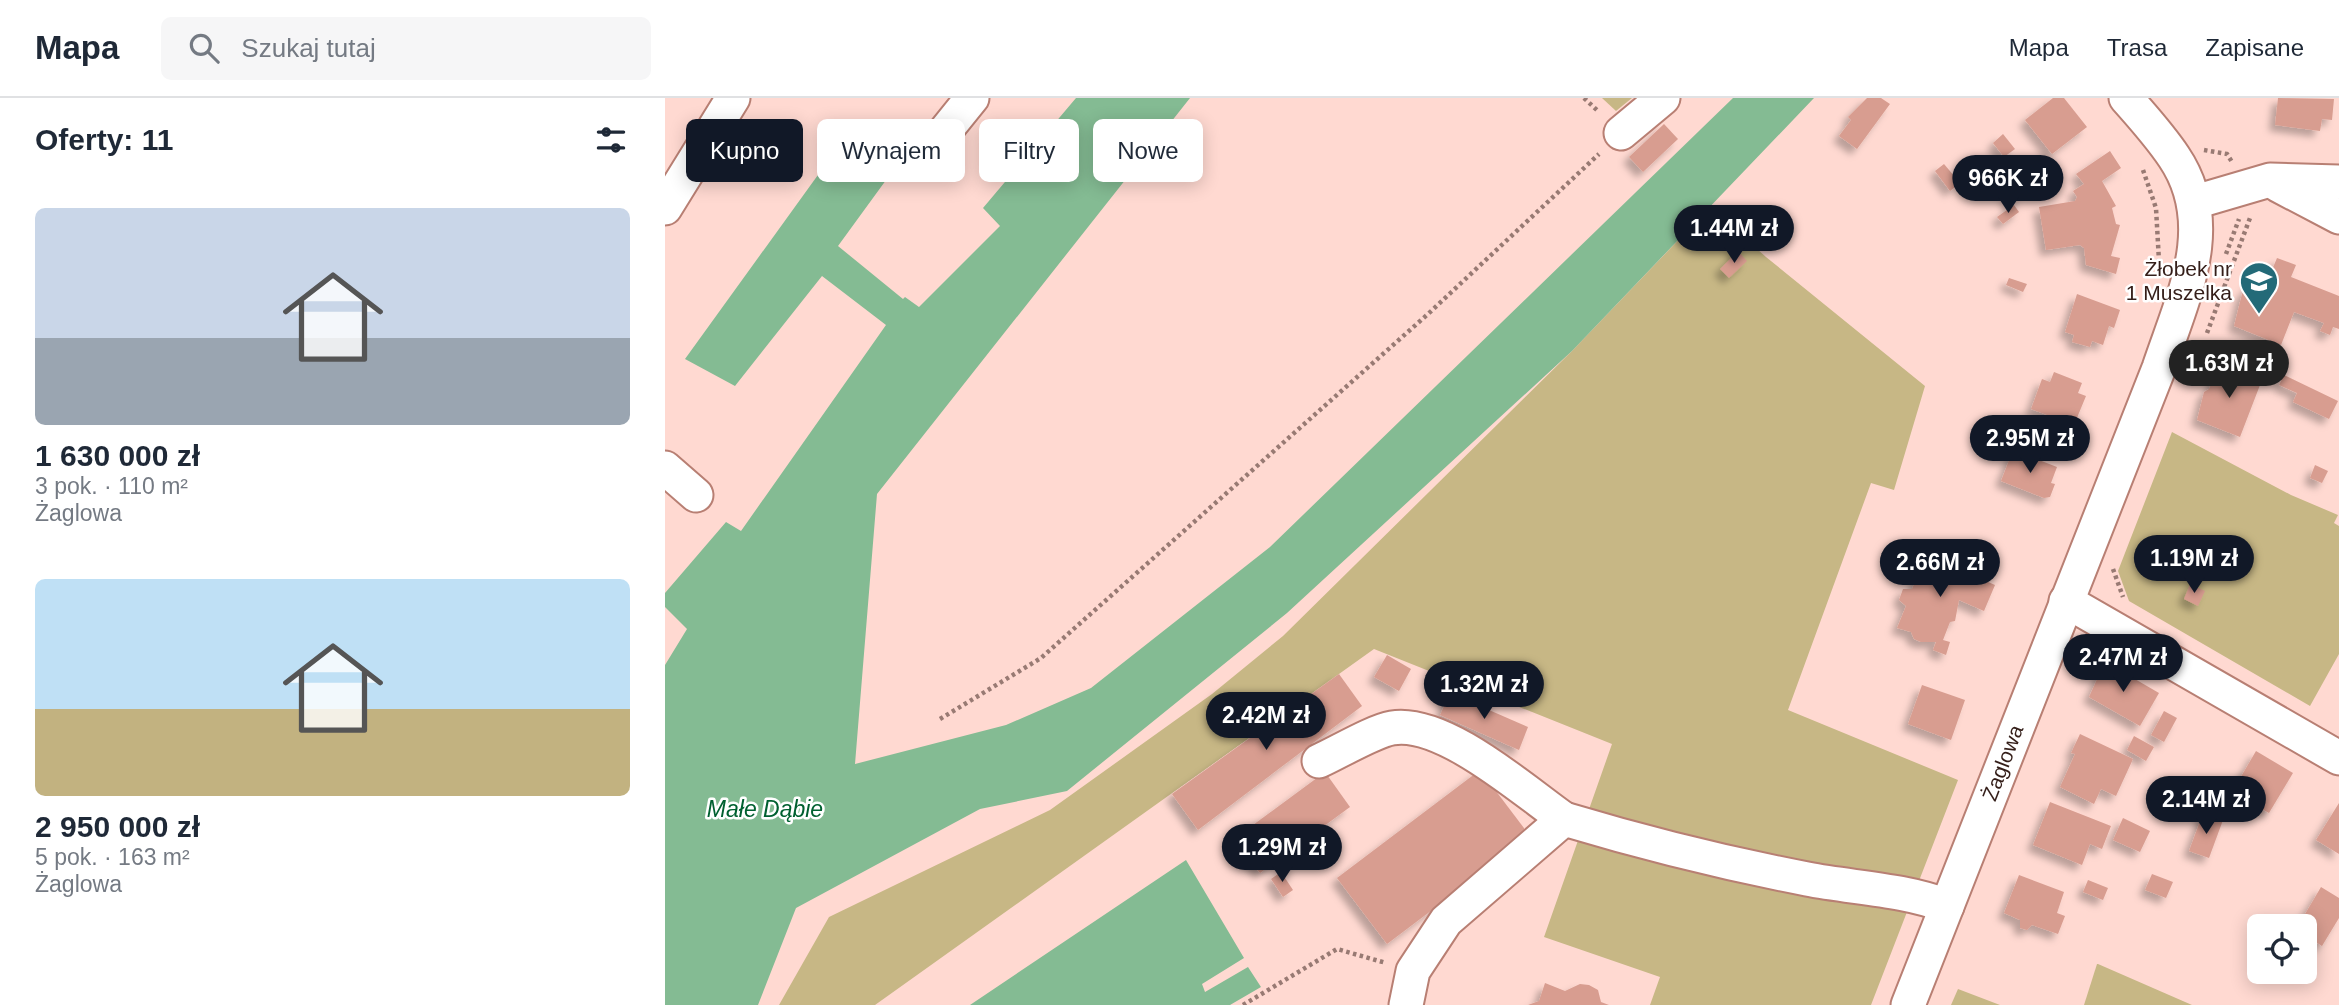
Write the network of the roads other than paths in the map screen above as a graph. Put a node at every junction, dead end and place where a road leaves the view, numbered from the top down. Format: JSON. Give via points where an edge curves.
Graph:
{"nodes":[{"id":1,"x":733,"y":98,"type":"edge"},
{"id":2,"x":1663,"y":98,"type":"edge"},
{"id":3,"x":2126,"y":98,"type":"edge"},
{"id":4,"x":961,"y":102,"type":"edge"},
{"id":5,"x":950,"y":119,"type":"edge"},
{"id":6,"x":1622,"y":133,"type":"road end"},
{"id":7,"x":2270,"y":180,"type":"junction"},
{"id":8,"x":2339,"y":182,"type":"edge"},
{"id":9,"x":2195,"y":202,"type":"junction"},
{"id":10,"x":665,"y":208,"type":"edge"},
{"id":11,"x":2339,"y":217,"type":"edge"},
{"id":12,"x":665,"y":468,"type":"edge"},
{"id":13,"x":696,"y":495,"type":"dead end"},
{"id":14,"x":2066,"y":601,"type":"junction"},
{"id":15,"x":2339,"y":758,"type":"edge"},
{"id":16,"x":1319,"y":761,"type":"dead end"},
{"id":17,"x":1564,"y":820,"type":"junction"},
{"id":18,"x":1947,"y":906,"type":"junction"},
{"id":19,"x":1406,"y":1005,"type":"edge"},
{"id":20,"x":1908,"y":1005,"type":"edge"}],
"edges":[{"from":1,"to":10,"type":"street"},
{"from":2,"to":6,"type":"street"},
{"from":3,"to":9,"type":"street","name":"Żaglowa","via":[[2176,159]]},
{"from":4,"to":5,"type":"street"},
{"from":7,"to":8,"type":"street"},
{"from":7,"to":9,"type":"street"},
{"from":7,"to":11,"type":"street"},
{"from":9,"to":14,"type":"street","name":"Żaglowa","via":[[2198,233],[2194,263],[2159,368]]},
{"from":12,"to":13,"type":"street"},
{"from":14,"to":15,"type":"street"},
{"from":14,"to":18,"type":"street","name":"Żaglowa"},
{"from":16,"to":17,"type":"street","via":[[1392,728],[1430,732],[1470,752]]},
{"from":17,"to":18,"type":"street","via":[[1688,854],[1913,895]]},
{"from":17,"to":19,"type":"street","via":[[1447,921],[1413,971]]},
{"from":18,"to":20,"type":"street","name":"Żaglowa"}]}
